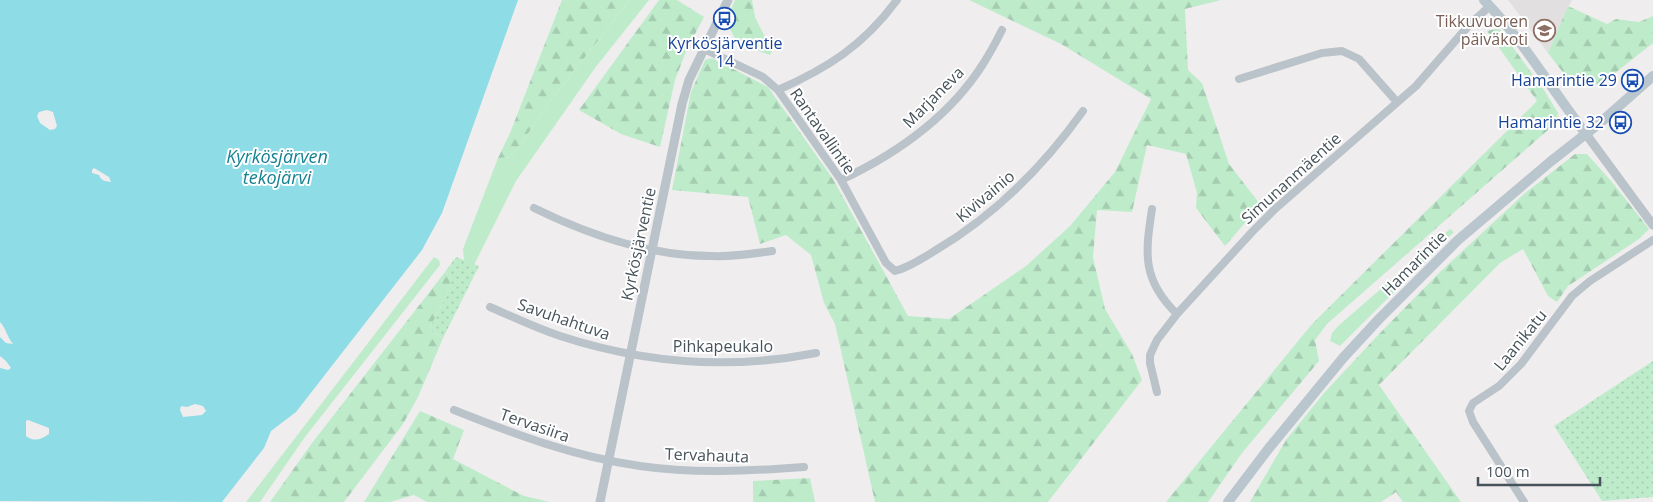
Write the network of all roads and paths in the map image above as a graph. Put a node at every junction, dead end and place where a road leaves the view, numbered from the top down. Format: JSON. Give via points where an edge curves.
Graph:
{"nodes":[{"id":1,"x":728,"y":0,"type":"edge"},
{"id":2,"x":897,"y":0,"type":"edge"},
{"id":3,"x":1487,"y":3,"type":"edge"},
{"id":4,"x":1002,"y":30,"type":"dead end"},
{"id":5,"x":704,"y":49,"type":"junction"},
{"id":6,"x":1653,"y":76,"type":"edge"},
{"id":7,"x":1239,"y":80,"type":"dead end"},
{"id":8,"x":778,"y":90,"type":"junction"},
{"id":9,"x":1397,"y":102,"type":"junction"},
{"id":10,"x":1083,"y":111,"type":"dead end"},
{"id":11,"x":1586,"y":134,"type":"junction"},
{"id":12,"x":841,"y":180,"type":"junction"},
{"id":13,"x":534,"y":208,"type":"dead end"},
{"id":14,"x":1152,"y":209,"type":"dead end"},
{"id":15,"x":1653,"y":225,"type":"edge"},
{"id":16,"x":1653,"y":240,"type":"edge"},
{"id":17,"x":652,"y":249,"type":"junction"},
{"id":18,"x":772,"y":251,"type":"dead end"},
{"id":19,"x":886,"y":263,"type":"joint"},
{"id":20,"x":490,"y":308,"type":"dead end"},
{"id":21,"x":1177,"y":314,"type":"junction"},
{"id":22,"x":816,"y":353,"type":"dead end"},
{"id":23,"x":630,"y":354,"type":"junction"},
{"id":24,"x":1157,"y":392,"type":"dead end"},
{"id":25,"x":454,"y":410,"type":"dead end"},
{"id":26,"x":609,"y":460,"type":"junction"},
{"id":27,"x":804,"y":467,"type":"dead end"},
{"id":28,"x":600,"y":502,"type":"edge"},
{"id":29,"x":1228,"y":502,"type":"edge"},
{"id":30,"x":1524,"y":502,"type":"edge"}],
"edges":[{"from":1,"to":5,"type":"street","name":"Kyrkösjärventie"},
{"from":2,"to":8,"type":"street","via":[[885,17],[841,57]]},
{"from":3,"to":9,"type":"street","name":"Simunanmäentie","via":[[1416,86]]},
{"from":3,"to":11,"type":"main road"},
{"from":4,"to":12,"type":"street","name":"Marjaneva","via":[[983,65],[934,120],[904,144]]},
{"from":5,"to":8,"type":"street","name":"Rantavallintie","via":[[763,77]]},
{"from":5,"to":17,"type":"street","name":"Kyrkösjärventie","via":[[682,104]]},
{"from":6,"to":11,"type":"main road","name":"Hamarintie"},
{"from":7,"to":9,"type":"street","via":[[1322,53],[1342,51],[1360,60]]},
{"from":8,"to":12,"type":"street","name":"Rantavallintie"},
{"from":9,"to":21,"type":"street","name":"Simunanmäentie","via":[[1269,214]]},
{"from":10,"to":19,"type":"street","name":"Kivivainio","via":[[1044,161],[980,221],[905,268],[895,271]]},
{"from":11,"to":15,"type":"street"},
{"from":11,"to":29,"type":"main road","name":"Hamarintie","via":[[1458,240],[1379,319],[1343,358]]},
{"from":12,"to":19,"type":"street","name":"Rantavallintie"},
{"from":13,"to":17,"type":"street","via":[[581,229]]},
{"from":14,"to":21,"type":"street","via":[[1146,246],[1151,276],[1161,297]]},
{"from":16,"to":30,"type":"street","name":"Laanikatu","via":[[1572,296],[1521,364],[1499,386],[1473,403],[1469,412],[1473,422]]},
{"from":17,"to":18,"type":"street","via":[[710,256]]},
{"from":17,"to":23,"type":"street","name":"Kyrkösjärventie"},
{"from":20,"to":23,"type":"street","name":"Savuhahtuva","via":[[559,336]]},
{"from":21,"to":24,"type":"street","name":"Simunanmäentie","via":[[1150,355]]},
{"from":22,"to":23,"type":"street","name":"Pihkapeukalo","via":[[789,359],[729,363],[662,360]]},
{"from":23,"to":26,"type":"street","name":"Kyrkösjärventie"},
{"from":25,"to":26,"type":"street","name":"Tervasiira","via":[[553,447]]},
{"from":26,"to":27,"type":"street","name":"Tervahauta","via":[[682,470]]},
{"from":26,"to":28,"type":"street","name":"Kyrkösjärventie"}]}
